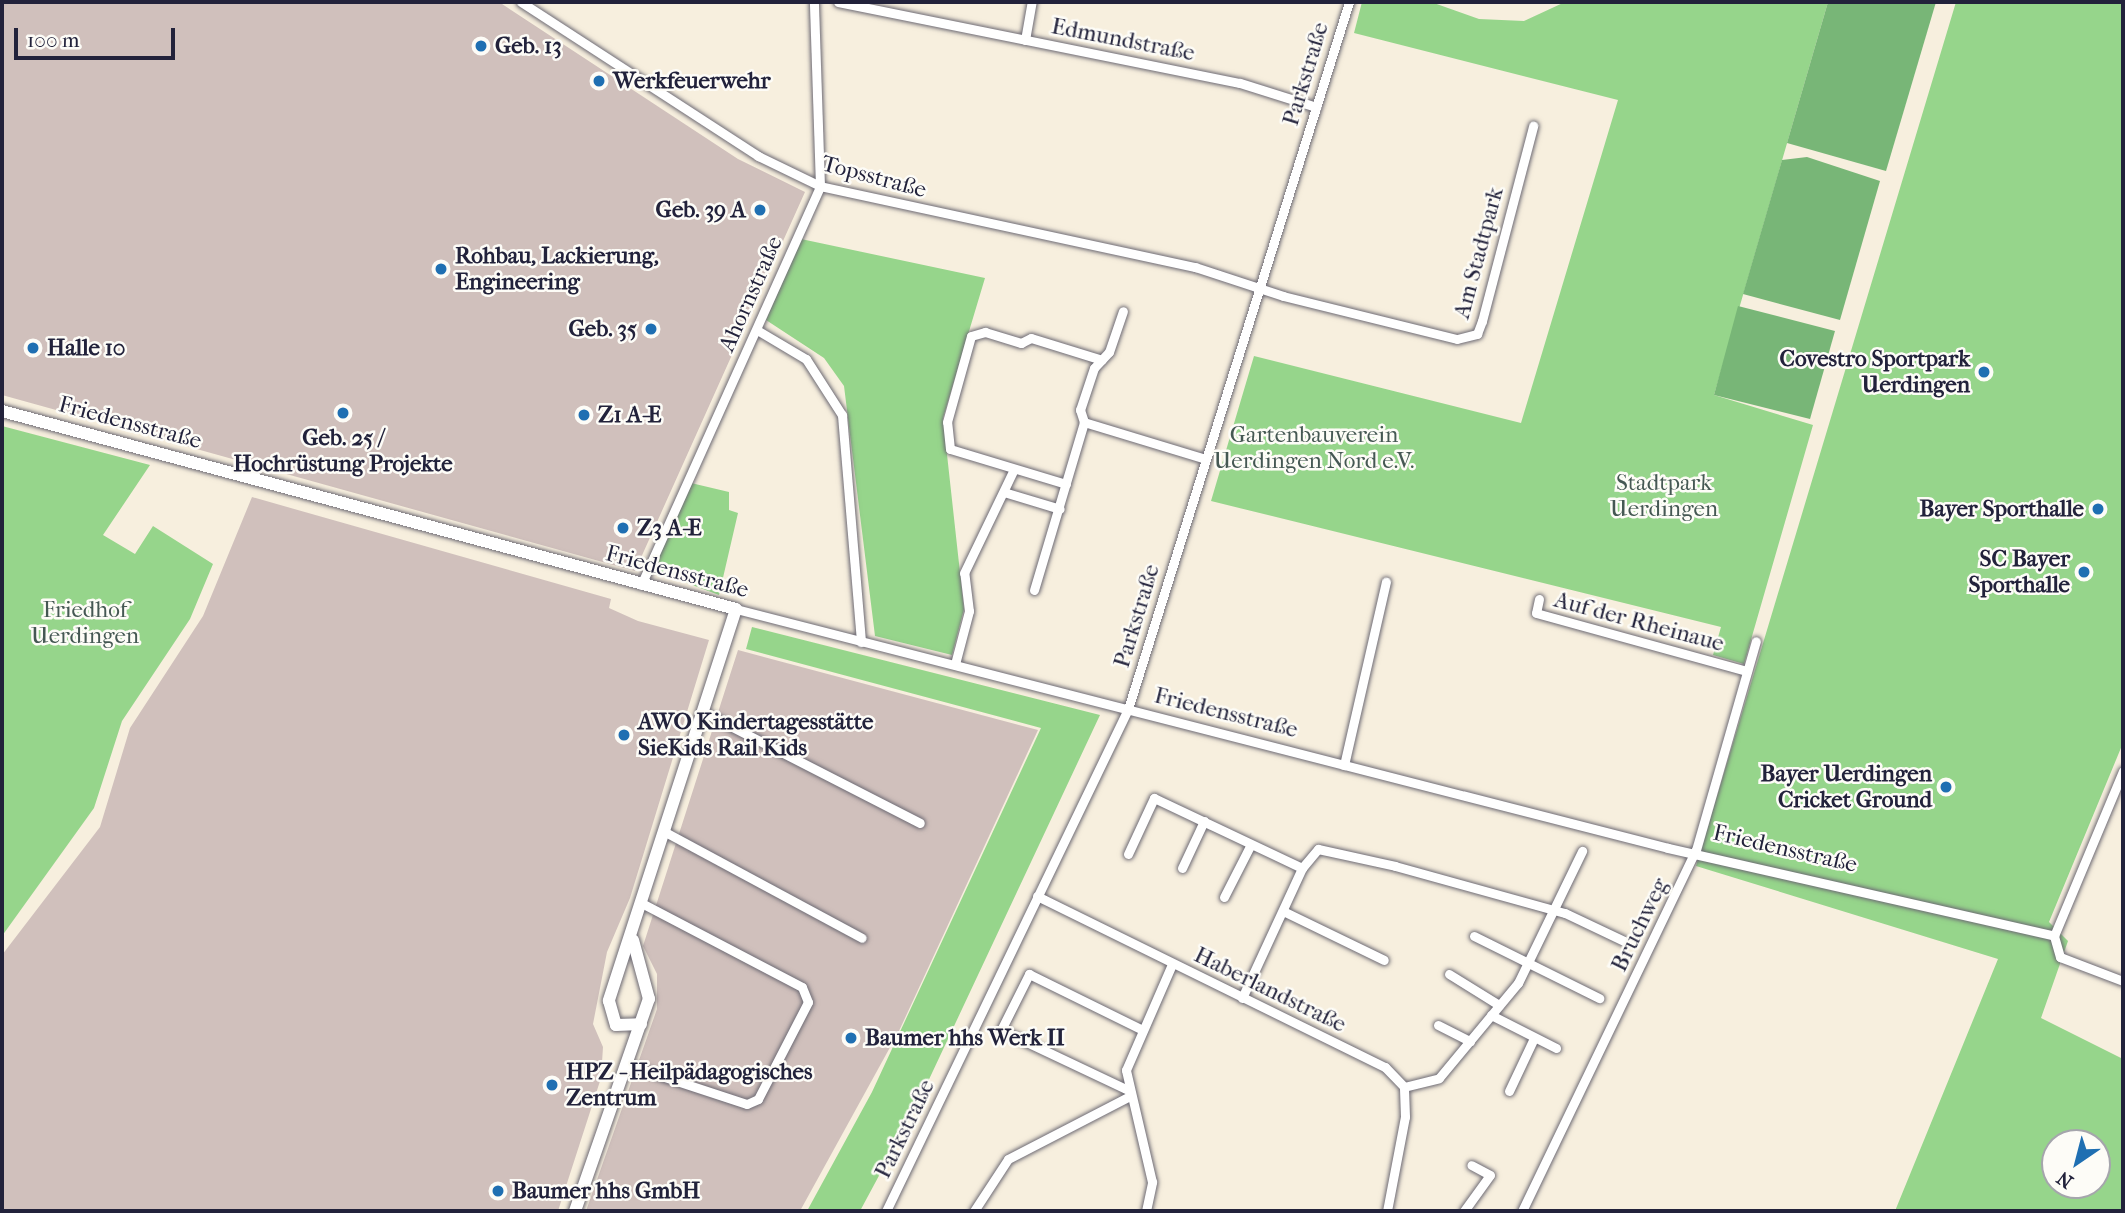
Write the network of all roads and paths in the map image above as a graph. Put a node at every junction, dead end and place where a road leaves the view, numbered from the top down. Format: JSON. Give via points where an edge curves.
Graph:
{"nodes":[{"id":1,"x":521,"y":2,"type":"edge"},
{"id":2,"x":814,"y":2,"type":"edge"},
{"id":3,"x":838,"y":2,"type":"edge"},
{"id":4,"x":1032,"y":2,"type":"edge"},
{"id":5,"x":1349,"y":2,"type":"edge"},
{"id":6,"x":1025,"y":40,"type":"junction"},
{"id":7,"x":1316,"y":107,"type":"junction"},
{"id":8,"x":1533,"y":126,"type":"dead end"},
{"id":9,"x":820,"y":186,"type":"junction"},
{"id":10,"x":1259,"y":288,"type":"junction"},
{"id":11,"x":1123,"y":310,"type":"dead end"},
{"id":12,"x":757,"y":330,"type":"junction"},
{"id":13,"x":1102,"y":360,"type":"junction"},
{"id":14,"x":2,"y":411,"type":"edge"},
{"id":15,"x":1084,"y":422,"type":"junction"},
{"id":16,"x":1206,"y":459,"type":"junction"},
{"id":17,"x":1014,"y":469,"type":"junction"},
{"id":18,"x":1066,"y":484,"type":"junction"},
{"id":19,"x":1007,"y":493,"type":"junction"},
{"id":20,"x":1060,"y":509,"type":"junction"},
{"id":21,"x":1386,"y":582,"type":"dead end"},
{"id":22,"x":641,"y":586,"type":"junction"},
{"id":23,"x":1034,"y":590,"type":"dead end"},
{"id":24,"x":1539,"y":599,"type":"dead end"},
{"id":25,"x":736,"y":609,"type":"junction"},
{"id":26,"x":1756,"y":641,"type":"dead end"},
{"id":27,"x":862,"y":642,"type":"junction"},
{"id":28,"x":955,"y":664,"type":"junction"},
{"id":29,"x":1747,"y":671,"type":"junction"},
{"id":30,"x":1128,"y":709,"type":"junction"},
{"id":31,"x":707,"y":714,"type":"junction"},
{"id":32,"x":1344,"y":765,"type":"junction"},
{"id":33,"x":2123,"y":771,"type":"edge"},
{"id":34,"x":1204,"y":821,"type":"junction"},
{"id":35,"x":920,"y":823,"type":"dead end"},
{"id":36,"x":667,"y":833,"type":"junction"},
{"id":37,"x":1251,"y":844,"type":"junction"},
{"id":38,"x":1696,"y":850,"type":"junction"},
{"id":39,"x":1582,"y":851,"type":"dead end"},
{"id":40,"x":1129,"y":853,"type":"dead end"},
{"id":41,"x":1182,"y":868,"type":"dead end"},
{"id":42,"x":1302,"y":868,"type":"junction"},
{"id":43,"x":1037,"y":896,"type":"junction"},
{"id":44,"x":1224,"y":897,"type":"dead end"},
{"id":45,"x":643,"y":905,"type":"junction"},
{"id":46,"x":1552,"y":910,"type":"junction"},
{"id":47,"x":1283,"y":911,"type":"junction"},
{"id":48,"x":633,"y":936,"type":"junction"},
{"id":49,"x":1474,"y":936,"type":"dead end"},
{"id":50,"x":2054,"y":936,"type":"junction"},
{"id":51,"x":862,"y":938,"type":"dead end"},
{"id":52,"x":1624,"y":941,"type":"dead end"},
{"id":53,"x":1384,"y":960,"type":"dead end"},
{"id":54,"x":1172,"y":964,"type":"junction"},
{"id":55,"x":1530,"y":964,"type":"junction"},
{"id":56,"x":1448,"y":974,"type":"dead end"},
{"id":57,"x":617,"y":976,"type":"junction"},
{"id":58,"x":649,"y":980,"type":"junction"},
{"id":59,"x":2123,"y":981,"type":"edge"},
{"id":60,"x":1242,"y":998,"type":"junction"},
{"id":61,"x":1599,"y":998,"type":"dead end"},
{"id":62,"x":1499,"y":1005,"type":"junction"},
{"id":63,"x":1492,"y":1015,"type":"junction"},
{"id":64,"x":641,"y":1024,"type":"junction"},
{"id":65,"x":1438,"y":1025,"type":"dead end"},
{"id":66,"x":622,"y":1027,"type":"junction"},
{"id":67,"x":1141,"y":1029,"type":"junction"},
{"id":68,"x":1534,"y":1038,"type":"junction"},
{"id":69,"x":1470,"y":1041,"type":"junction"},
{"id":70,"x":1556,"y":1048,"type":"dead end"},
{"id":71,"x":626,"y":1059,"type":"junction"},
{"id":72,"x":1404,"y":1087,"type":"junction"},
{"id":73,"x":1509,"y":1090,"type":"dead end"},
{"id":74,"x":1128,"y":1094,"type":"junction"},
{"id":75,"x":1471,"y":1165,"type":"dead end"},
{"id":76,"x":575,"y":1211,"type":"edge"},
{"id":77,"x":886,"y":1211,"type":"edge"},
{"id":78,"x":974,"y":1211,"type":"edge"},
{"id":79,"x":1146,"y":1211,"type":"edge"},
{"id":80,"x":1387,"y":1211,"type":"edge"},
{"id":81,"x":1464,"y":1211,"type":"edge"},
{"id":82,"x":1521,"y":1211,"type":"edge"}],
"edges":[{"from":1,"to":9,"type":"street","name":"Topsstraße","via":[[758,156]]},
{"from":2,"to":9,"type":"street","name":"Ahornstraße"},
{"from":3,"to":6,"type":"street","name":"Edmundstraße"},
{"from":4,"to":6,"type":"street"},
{"from":5,"to":7,"type":"street","name":"Parkstraße"},
{"from":6,"to":7,"type":"street","name":"Edmundstraße","via":[[1240,83]]},
{"from":7,"to":10,"type":"street","name":"Parkstraße"},
{"from":8,"to":10,"type":"street","name":"Am Stadtpark","via":[[1482,321],[1468,340]]},
{"from":9,"to":10,"type":"street","name":"Topsstraße","via":[[1195,267]]},
{"from":9,"to":12,"type":"street","name":"Ahornstraße"},
{"from":10,"to":16,"type":"street","name":"Parkstraße"},
{"from":11,"to":13,"type":"street"},
{"from":12,"to":22,"type":"street","name":"Ahornstraße"},
{"from":12,"to":27,"type":"street","via":[[806,359],[842,415]]},
{"from":13,"to":15,"type":"street","via":[[1080,410]]},
{"from":13,"to":17,"type":"street","via":[[1031,338],[1021,343],[985,332],[971,336],[947,422],[950,449]]},
{"from":14,"to":22,"type":"main road","name":"Friedensstraße"},
{"from":15,"to":16,"type":"street"},
{"from":15,"to":18,"type":"street"},
{"from":16,"to":30,"type":"street","name":"Parkstraße"},
{"from":17,"to":18,"type":"street"},
{"from":17,"to":19,"type":"street"},
{"from":18,"to":20,"type":"street"},
{"from":19,"to":20,"type":"street"},
{"from":19,"to":28,"type":"street","via":[[964,573],[969,611]]},
{"from":20,"to":23,"type":"street"},
{"from":21,"to":32,"type":"street"},
{"from":22,"to":25,"type":"main road","name":"Friedensstraße"},
{"from":24,"to":29,"type":"street","name":"Auf der Rheinaue","via":[[1536,613]]},
{"from":25,"to":27,"type":"street","name":"Friedensstraße"},
{"from":25,"to":31,"type":"main road"},
{"from":26,"to":29,"type":"street","name":"Bruchweg"},
{"from":27,"to":28,"type":"street","name":"Friedensstraße"},
{"from":28,"to":30,"type":"street","name":"Friedensstraße"},
{"from":29,"to":38,"type":"street","name":"Bruchweg"},
{"from":30,"to":32,"type":"street","name":"Friedensstraße"},
{"from":30,"to":43,"type":"street","name":"Parkstraße"},
{"from":31,"to":35,"type":"street"},
{"from":31,"to":36,"type":"main road"},
{"from":32,"to":38,"type":"street","name":"Friedensstraße"},
{"from":33,"to":50,"type":"street"},
{"from":34,"to":37,"type":"street"},
{"from":34,"to":40,"type":"street","via":[[1154,798]]},
{"from":34,"to":41,"type":"street"},
{"from":36,"to":45,"type":"main road"},
{"from":36,"to":51,"type":"street"},
{"from":37,"to":42,"type":"street"},
{"from":37,"to":44,"type":"street"},
{"from":38,"to":50,"type":"street","name":"Friedensstraße"},
{"from":38,"to":82,"type":"street","name":"Bruchweg"},
{"from":39,"to":46,"type":"street"},
{"from":42,"to":46,"type":"street","via":[[1318,849]]},
{"from":42,"to":47,"type":"street"},
{"from":43,"to":54,"type":"street","name":"Haberlandstraße"},
{"from":43,"to":77,"type":"street","name":"Parkstraße"},
{"from":45,"to":48,"type":"main road"},
{"from":45,"to":71,"type":"street","via":[[802,987],[808,1002],[758,1099],[747,1104]]},
{"from":46,"to":52,"type":"street"},
{"from":46,"to":55,"type":"street"},
{"from":47,"to":53,"type":"street"},
{"from":47,"to":60,"type":"street"},
{"from":48,"to":57,"type":"main road"},
{"from":48,"to":58,"type":"main road","via":[[635,965]]},
{"from":49,"to":55,"type":"street"},
{"from":50,"to":59,"type":"street","via":[[2055,950],[2068,962]]},
{"from":54,"to":60,"type":"street","name":"Haberlandstraße"},
{"from":54,"to":67,"type":"street"},
{"from":55,"to":61,"type":"street"},
{"from":55,"to":62,"type":"street"},
{"from":56,"to":62,"type":"street"},
{"from":57,"to":58,"type":"main road","via":[[630,972]]},
{"from":57,"to":66,"type":"main road","via":[[607,1013]]},
{"from":58,"to":64,"type":"main road"},
{"from":60,"to":72,"type":"street","name":"Haberlandstraße","via":[[1385,1067]]},
{"from":62,"to":63,"type":"street"},
{"from":63,"to":68,"type":"street"},
{"from":63,"to":69,"type":"street"},
{"from":64,"to":66,"type":"main road"},
{"from":64,"to":71,"type":"main road"},
{"from":65,"to":69,"type":"street"},
{"from":66,"to":71,"type":"main road"},
{"from":67,"to":74,"type":"street","via":[[1126,1070]]},
{"from":67,"to":74,"type":"street","via":[[1028,974],[1001,1030]]},
{"from":68,"to":70,"type":"street"},
{"from":68,"to":73,"type":"street"},
{"from":69,"to":72,"type":"street","via":[[1439,1078]]},
{"from":71,"to":76,"type":"main road"},
{"from":72,"to":80,"type":"street","via":[[1405,1117]]},
{"from":74,"to":78,"type":"street","via":[[1008,1159]]},
{"from":74,"to":79,"type":"street","via":[[1152,1182]]},
{"from":75,"to":81,"type":"street","via":[[1490,1175]]}]}
